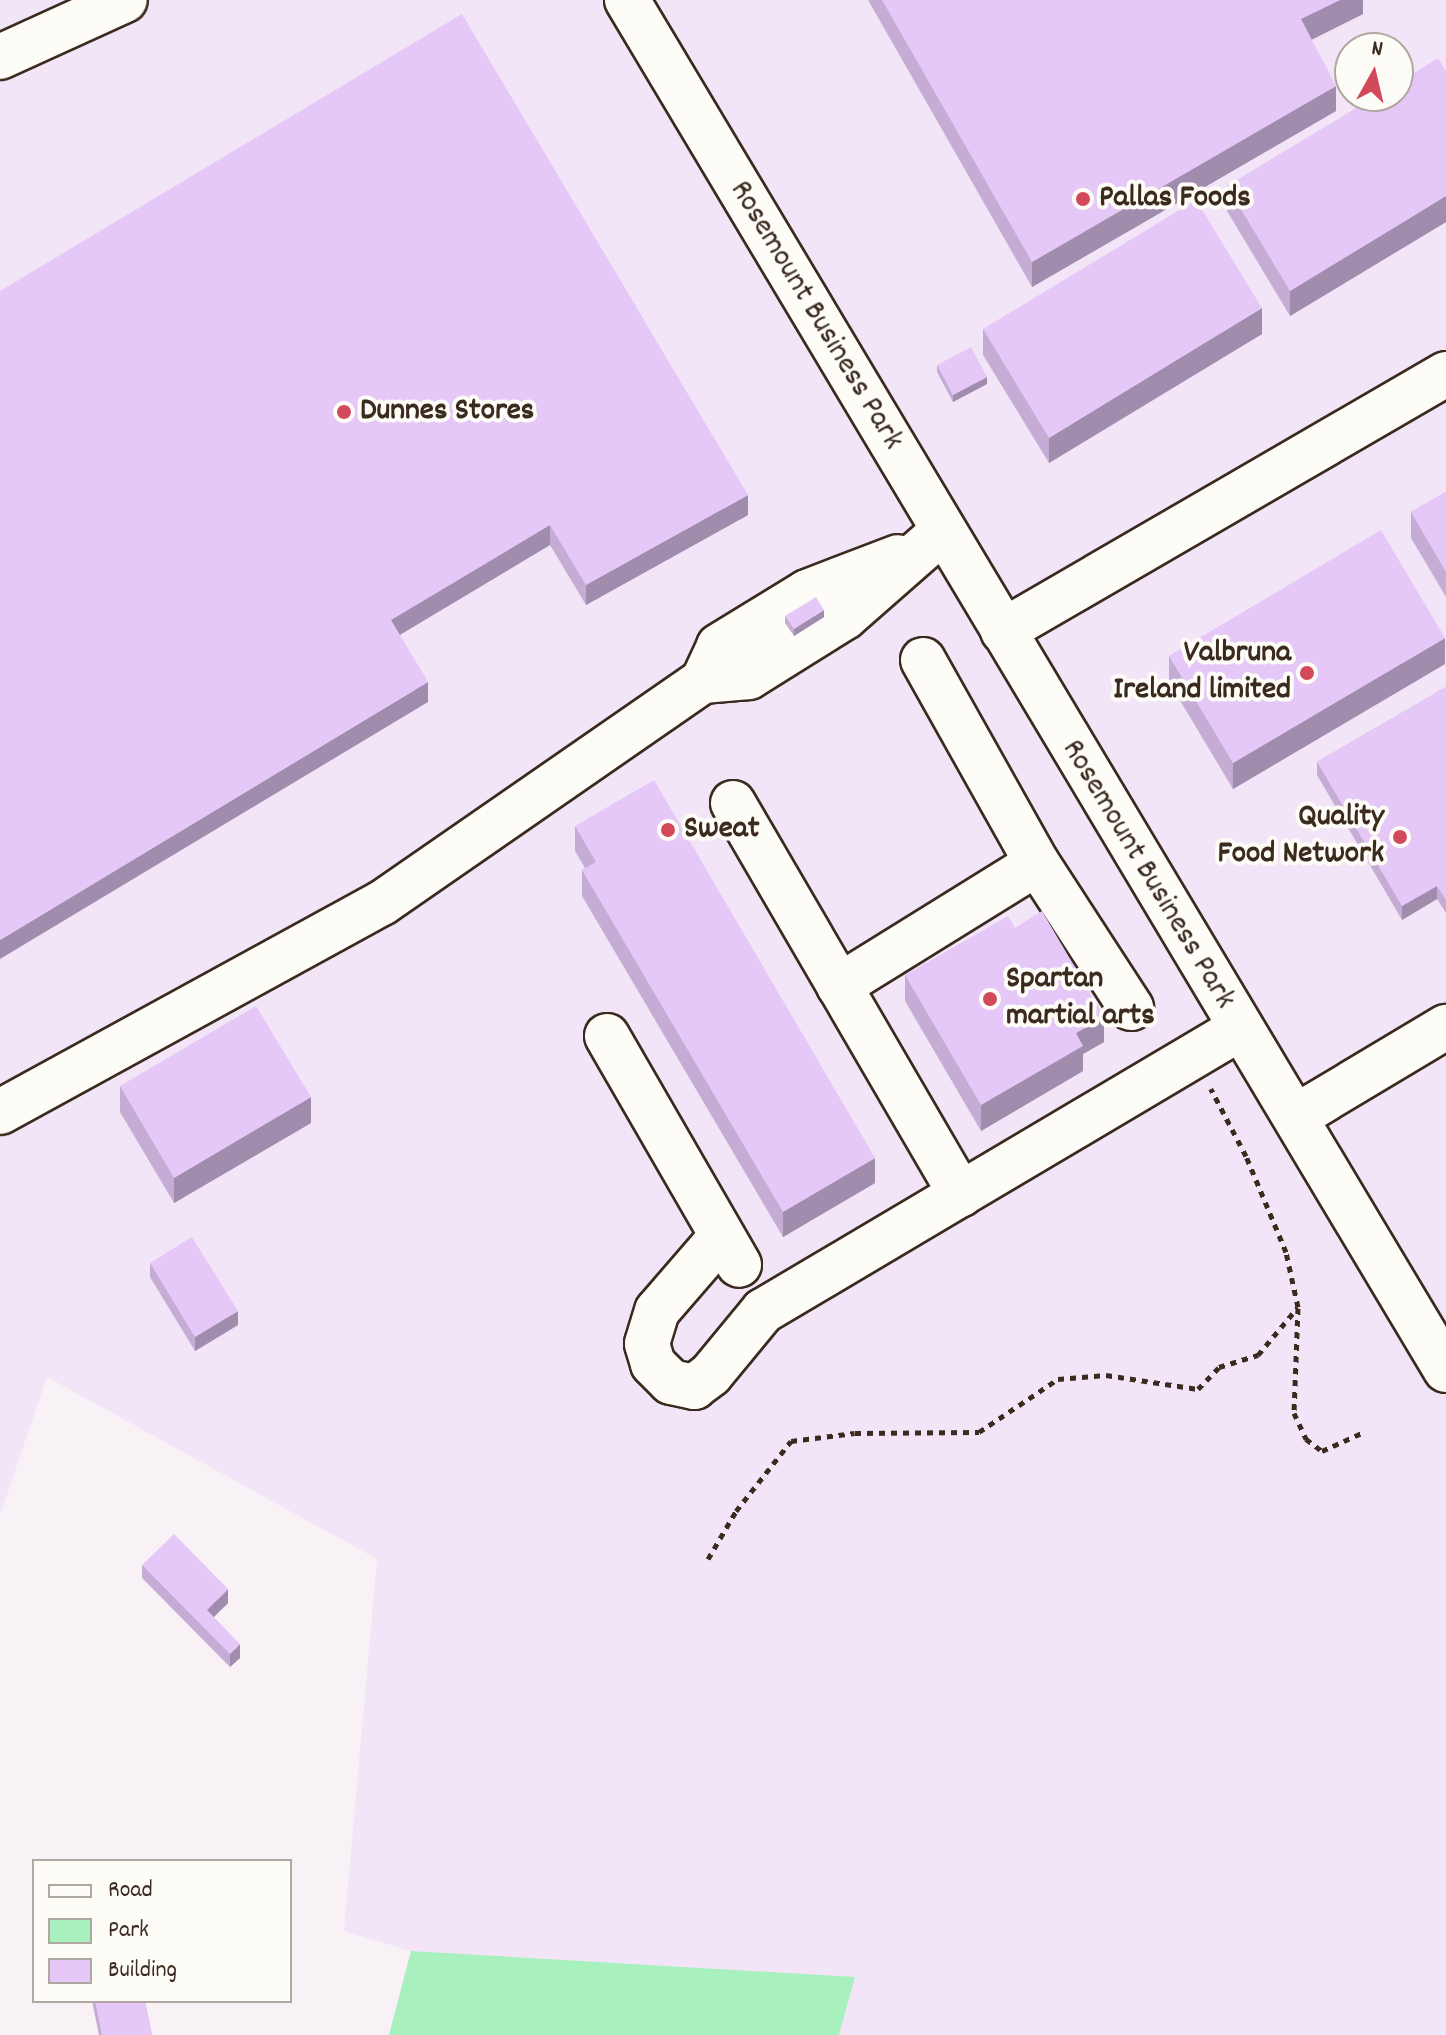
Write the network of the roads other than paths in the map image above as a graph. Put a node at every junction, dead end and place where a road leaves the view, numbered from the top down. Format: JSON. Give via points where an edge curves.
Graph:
{"nodes":[{"id":1,"x":125,"y":0,"type":"edge"},
{"id":2,"x":627,"y":0,"type":"edge"},
{"id":3,"x":0,"y":57,"type":"edge"},
{"id":4,"x":1446,"y":374,"type":"edge"},
{"id":5,"x":934,"y":538,"type":"junction"},
{"id":6,"x":1003,"y":631,"type":"junction"},
{"id":7,"x":923,"y":660,"type":"dead end"},
{"id":8,"x":733,"y":803,"type":"dead end"},
{"id":9,"x":1037,"y":863,"type":"junction"},
{"id":10,"x":839,"y":986,"type":"junction"},
{"id":11,"x":1131,"y":1008,"type":"dead end"},
{"id":12,"x":1446,"y":1027,"type":"edge"},
{"id":13,"x":1239,"y":1029,"type":"junction"},
{"id":14,"x":607,"y":1036,"type":"dead end"},
{"id":15,"x":0,"y":1112,"type":"edge"},
{"id":16,"x":1297,"y":1116,"type":"junction"},
{"id":17,"x":961,"y":1194,"type":"junction"},
{"id":18,"x":1446,"y":1370,"type":"edge"}],
"edges":[{"from":1,"to":3,"type":"street"},
{"from":2,"to":5,"type":"street","name":"Rosemount Business Park"},
{"from":4,"to":6,"type":"street"},
{"from":5,"to":6,"type":"street","name":"Rosemount Business Park"},
{"from":5,"to":15,"type":"street","via":[[845,617],[749,677],[703,681],[382,903]]},
{"from":6,"to":13,"type":"street","name":"Rosemount Business Park"},
{"from":7,"to":9,"type":"street"},
{"from":8,"to":10,"type":"street"},
{"from":9,"to":10,"type":"street"},
{"from":9,"to":11,"type":"street"},
{"from":10,"to":17,"type":"street"},
{"from":12,"to":16,"type":"street"},
{"from":13,"to":16,"type":"street","name":"Rosemount Business Park"},
{"from":13,"to":17,"type":"street"},
{"from":14,"to":17,"type":"street","via":[[729,1252],[657,1311],[647,1344],[653,1364],[671,1382],[694,1387],[763,1311]]},
{"from":16,"to":18,"type":"street","name":"Rosemount Business Park"}]}
